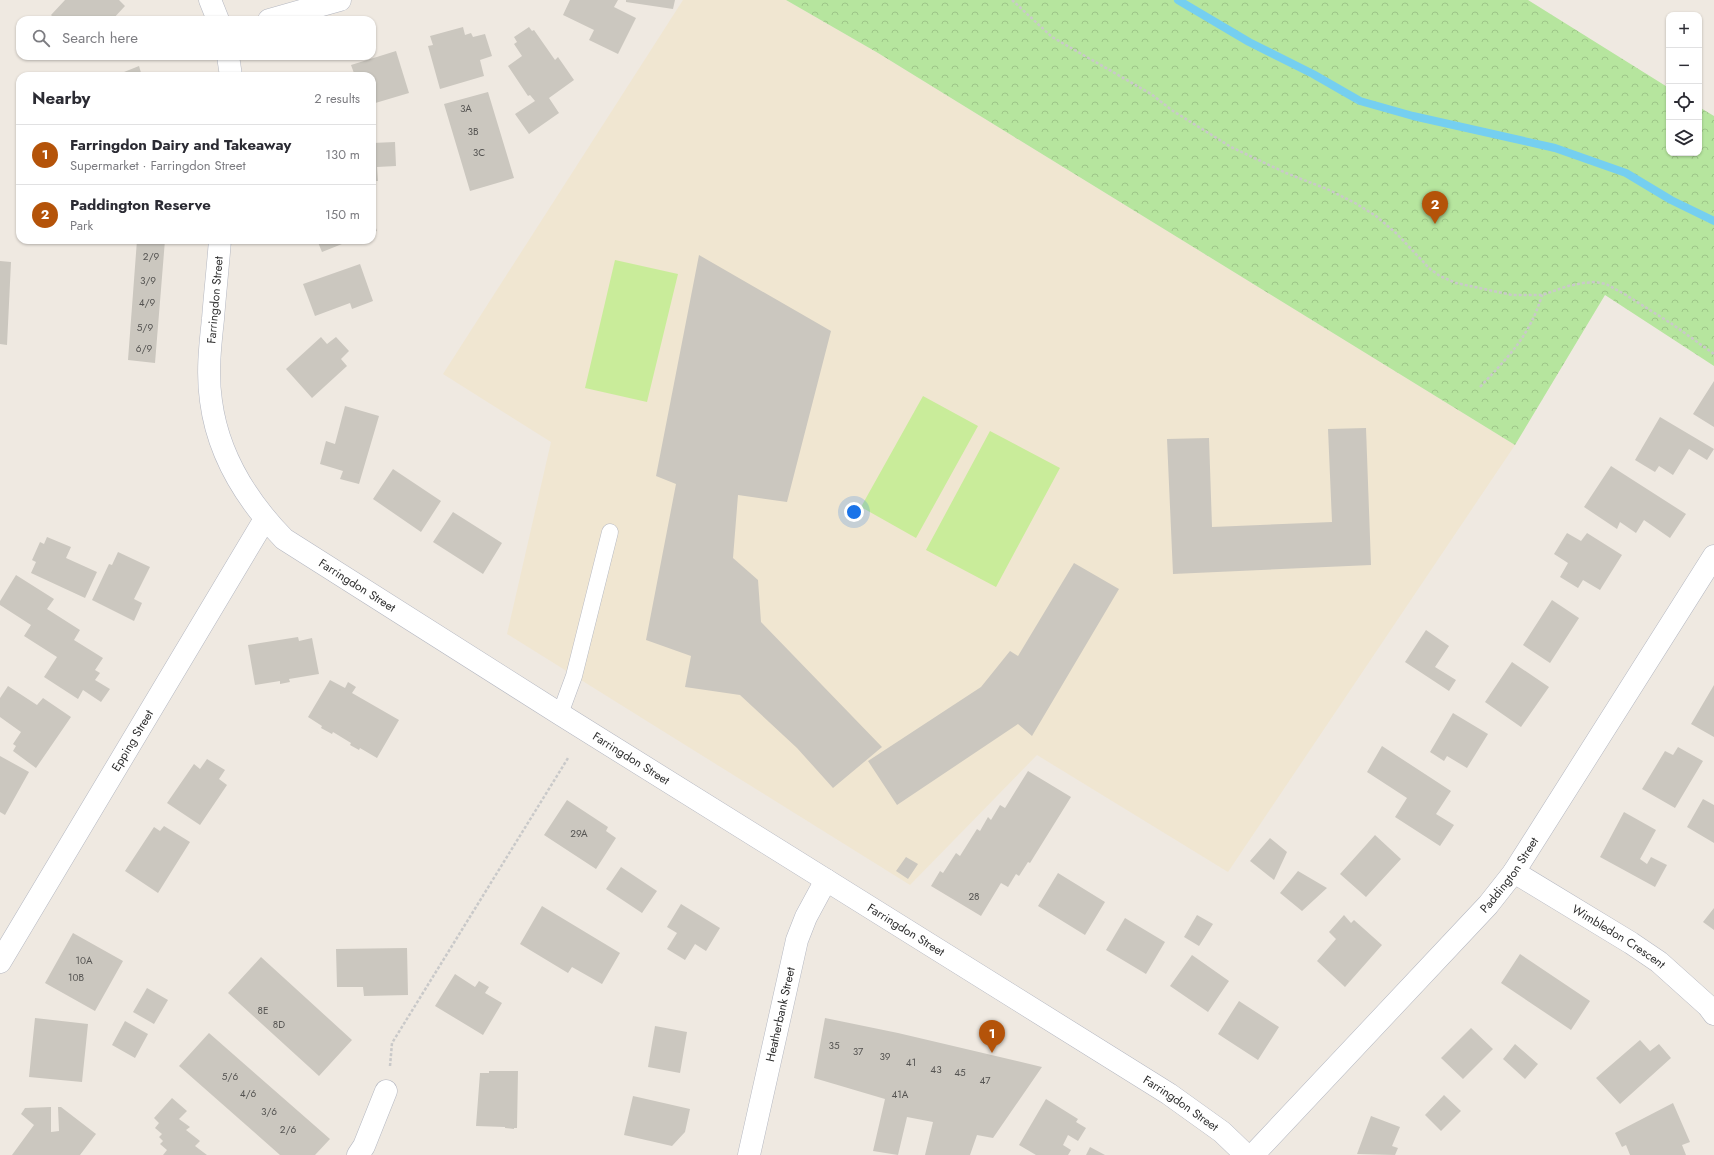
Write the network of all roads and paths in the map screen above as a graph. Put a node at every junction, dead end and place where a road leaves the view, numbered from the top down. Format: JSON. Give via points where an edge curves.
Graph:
{"nodes":[{"id":1,"x":210,"y":0,"type":"edge"},
{"id":2,"x":340,"y":0,"type":"edge"},
{"id":3,"x":1012,"y":0,"type":"edge"},
{"id":4,"x":216,"y":16,"type":"edge"},
{"id":5,"x":283,"y":16,"type":"edge"},
{"id":6,"x":229,"y":60,"type":"edge"},
{"id":7,"x":230,"y":72,"type":"edge"},
{"id":8,"x":220,"y":244,"type":"edge"},
{"id":9,"x":1542,"y":295,"type":"junction"},
{"id":10,"x":1714,"y":354,"type":"edge"},
{"id":11,"x":1480,"y":386,"type":"dead end"},
{"id":12,"x":265,"y":520,"type":"junction"},
{"id":13,"x":610,"y":532,"type":"dead end"},
{"id":14,"x":1714,"y":556,"type":"edge"},
{"id":15,"x":560,"y":714,"type":"junction"},
{"id":16,"x":568,"y":758,"type":"dead end"},
{"id":17,"x":1514,"y":872,"type":"junction"},
{"id":18,"x":826,"y":880,"type":"junction"},
{"id":19,"x":0,"y":962,"type":"edge"},
{"id":20,"x":1714,"y":1014,"type":"edge"},
{"id":21,"x":386,"y":1091,"type":"joint"},
{"id":22,"x":358,"y":1155,"type":"edge"},
{"id":23,"x":749,"y":1155,"type":"edge"},
{"id":24,"x":1246,"y":1155,"type":"edge"},
{"id":25,"x":1253,"y":1155,"type":"edge"}],
"edges":[{"from":1,"to":4,"type":"street"},
{"from":2,"to":5,"type":"street"},
{"from":3,"to":9,"type":"path","via":[[1052,37],[1151,94],[1173,111],[1232,147],[1327,189],[1376,216],[1440,276],[1456,283],[1512,295]]},
{"from":6,"to":7,"type":"street"},
{"from":8,"to":12,"type":"street","name":"Farringdon Street","via":[[210,345],[210,400],[216,429],[229,463]]},
{"from":9,"to":10,"type":"path","via":[[1583,283],[1606,284],[1666,320]]},
{"from":9,"to":11,"type":"path","via":[[1527,333]]},
{"from":12,"to":15,"type":"street","name":"Farringdon Street","via":[[284,539],[304,553]]},
{"from":12,"to":19,"type":"street","name":"Epping Street"},
{"from":13,"to":15,"type":"lane","via":[[574,676]]},
{"from":14,"to":17,"type":"street","name":"Paddington Street"},
{"from":15,"to":18,"type":"street","name":"Farringdon Street"},
{"from":16,"to":21,"type":"path","via":[[392,1043]]},
{"from":17,"to":20,"type":"street","name":"Wimbledon Crescent","via":[[1659,962]]},
{"from":17,"to":25,"type":"street","name":"Paddington Street","via":[[1488,905]]},
{"from":18,"to":23,"type":"street","name":"Heatherbank Street","via":[[806,917],[798,940]]},
{"from":18,"to":24,"type":"street","name":"Farringdon Street","via":[[1169,1094],[1222,1132]]},
{"from":21,"to":22,"type":"street"}]}
